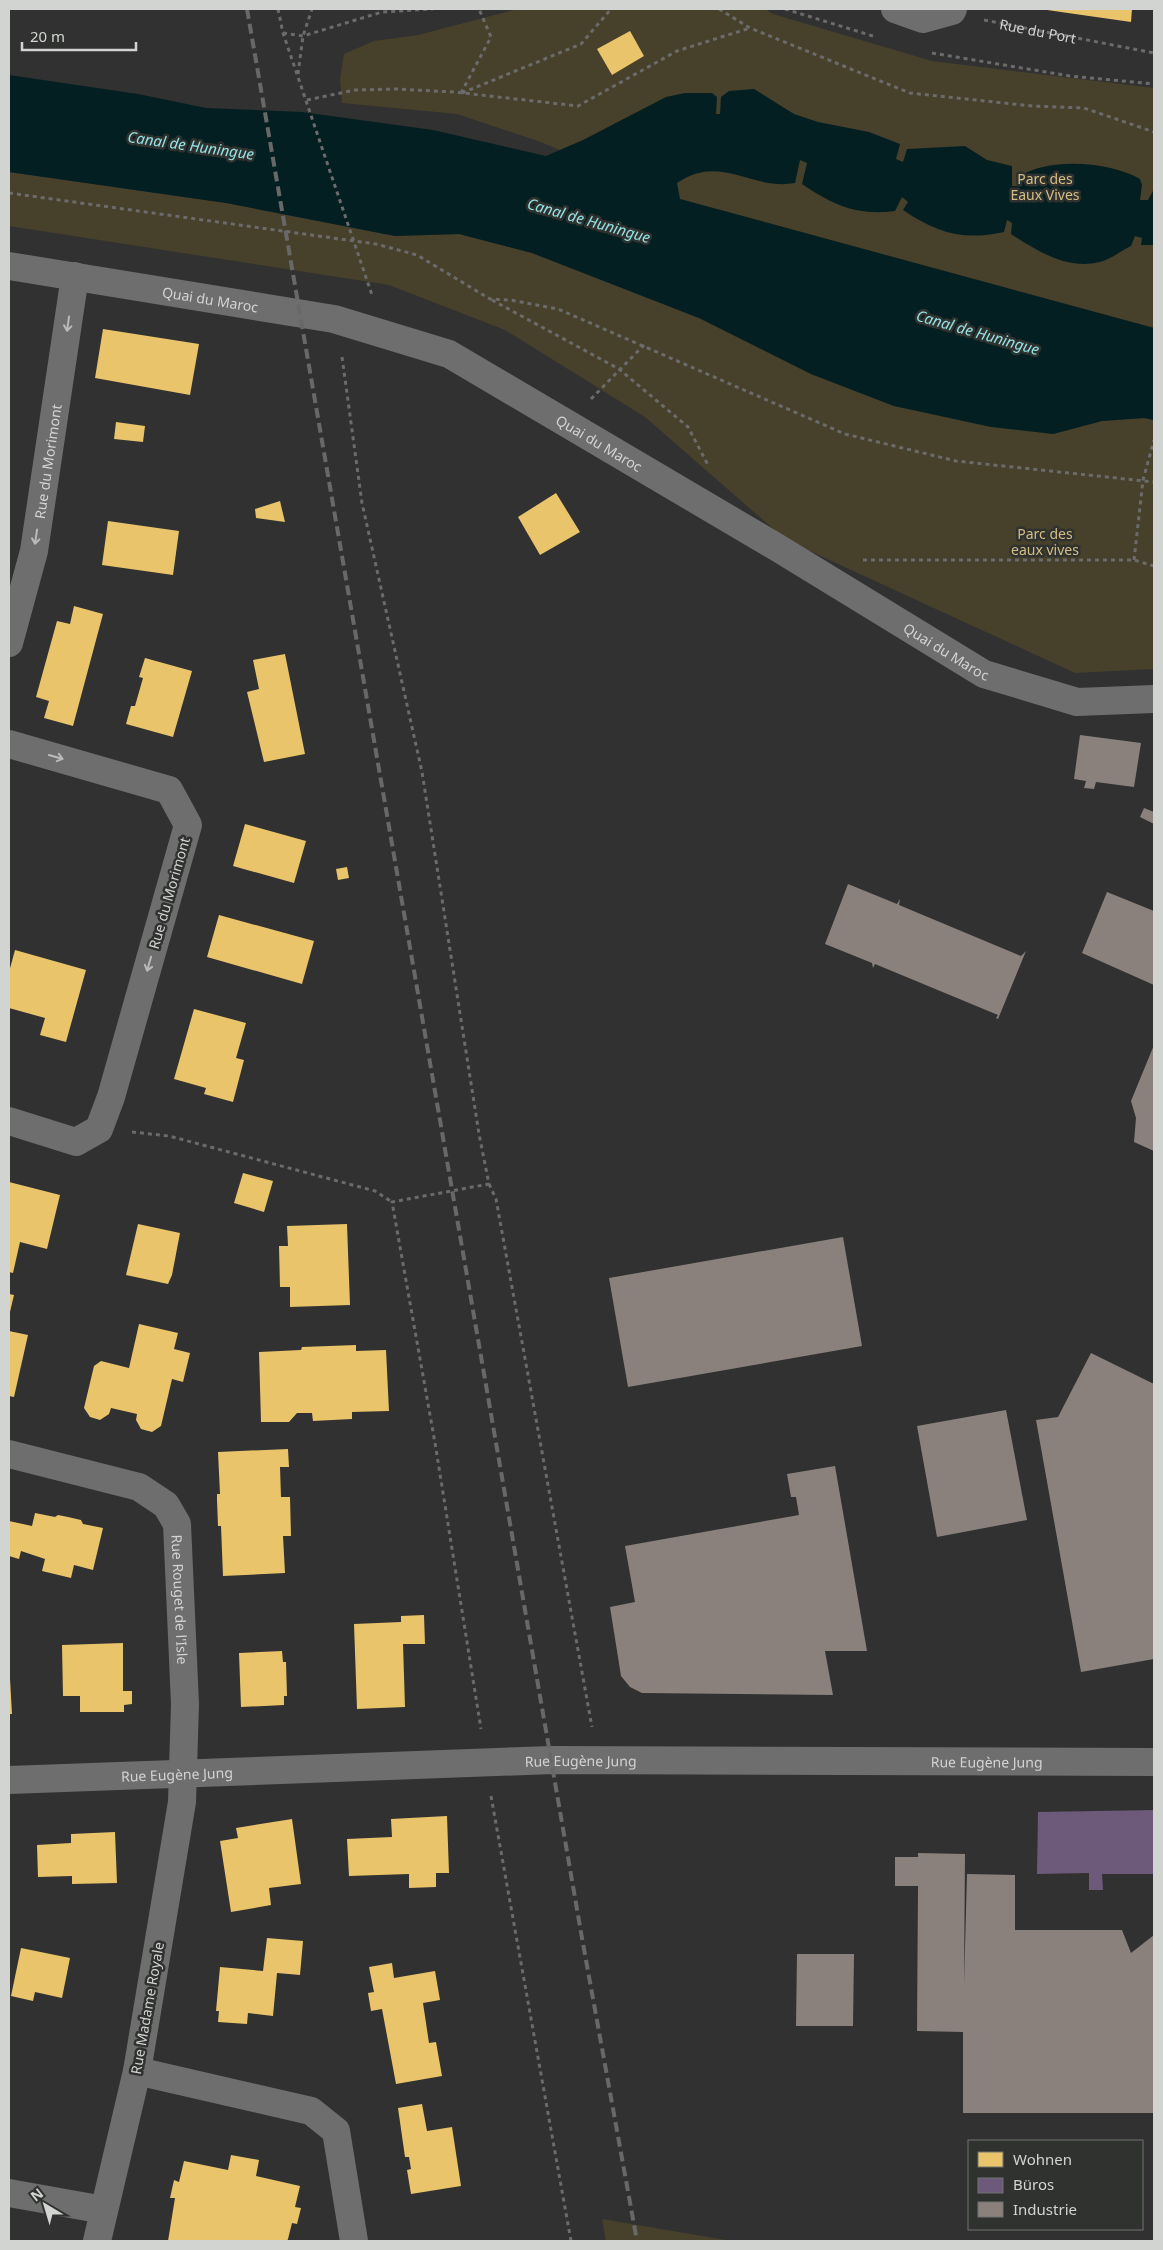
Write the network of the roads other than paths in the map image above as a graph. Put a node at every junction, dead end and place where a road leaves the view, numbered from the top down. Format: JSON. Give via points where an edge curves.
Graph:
{"nodes":[{"id":1,"x":895,"y":9,"type":"edge"},
{"id":2,"x":953,"y":10,"type":"edge"},
{"id":3,"x":9,"y":266,"type":"edge"},
{"id":4,"x":75,"y":276,"type":"junction"},
{"id":5,"x":9,"y":643,"type":"edge"},
{"id":6,"x":1154,"y":699,"type":"edge"},
{"id":7,"x":9,"y":744,"type":"edge"},
{"id":8,"x":9,"y":1121,"type":"edge"},
{"id":9,"x":9,"y":1454,"type":"edge"},
{"id":10,"x":1154,"y":1762,"type":"edge"},
{"id":11,"x":184,"y":1773,"type":"junction"},
{"id":12,"x":9,"y":1780,"type":"edge"},
{"id":13,"x":138,"y":2071,"type":"junction"},
{"id":14,"x":9,"y":2194,"type":"edge"},
{"id":15,"x":104,"y":2210,"type":"junction"},
{"id":16,"x":97,"y":2241,"type":"edge"},
{"id":17,"x":354,"y":2241,"type":"edge"}],
"edges":[{"from":1,"to":2,"type":"street","via":[[923,19]]},
{"from":3,"to":4,"type":"street","name":"Quai du Maroc"},
{"from":4,"to":5,"type":"street","name":"Rue du Morimont","one_way":true,"via":[[34,551]]},
{"from":4,"to":6,"type":"street","name":"Quai du Maroc","via":[[334,319],[449,354],[984,674],[1077,702]]},
{"from":7,"to":8,"type":"street","name":"Rue du Morimont","one_way":true,"via":[[169,790],[188,826],[99,1129],[76,1142]]},
{"from":9,"to":11,"type":"street","name":"Rue Rouget de l'Isle","via":[[139,1487],[166,1506],[177,1524],[185,1704]]},
{"from":10,"to":11,"type":"street","name":"Rue Eugène Jung","via":[[552,1760]]},
{"from":11,"to":12,"type":"street","name":"Rue Eugène Jung"},
{"from":11,"to":13,"type":"street","name":"Rue Madame Royale"},
{"from":13,"to":15,"type":"street","name":"Rue Madame Royale"},
{"from":13,"to":17,"type":"street","via":[[312,2111],[336,2131]]},
{"from":14,"to":15,"type":"street"},
{"from":15,"to":16,"type":"street","name":"Rue Madame Royale"}]}
